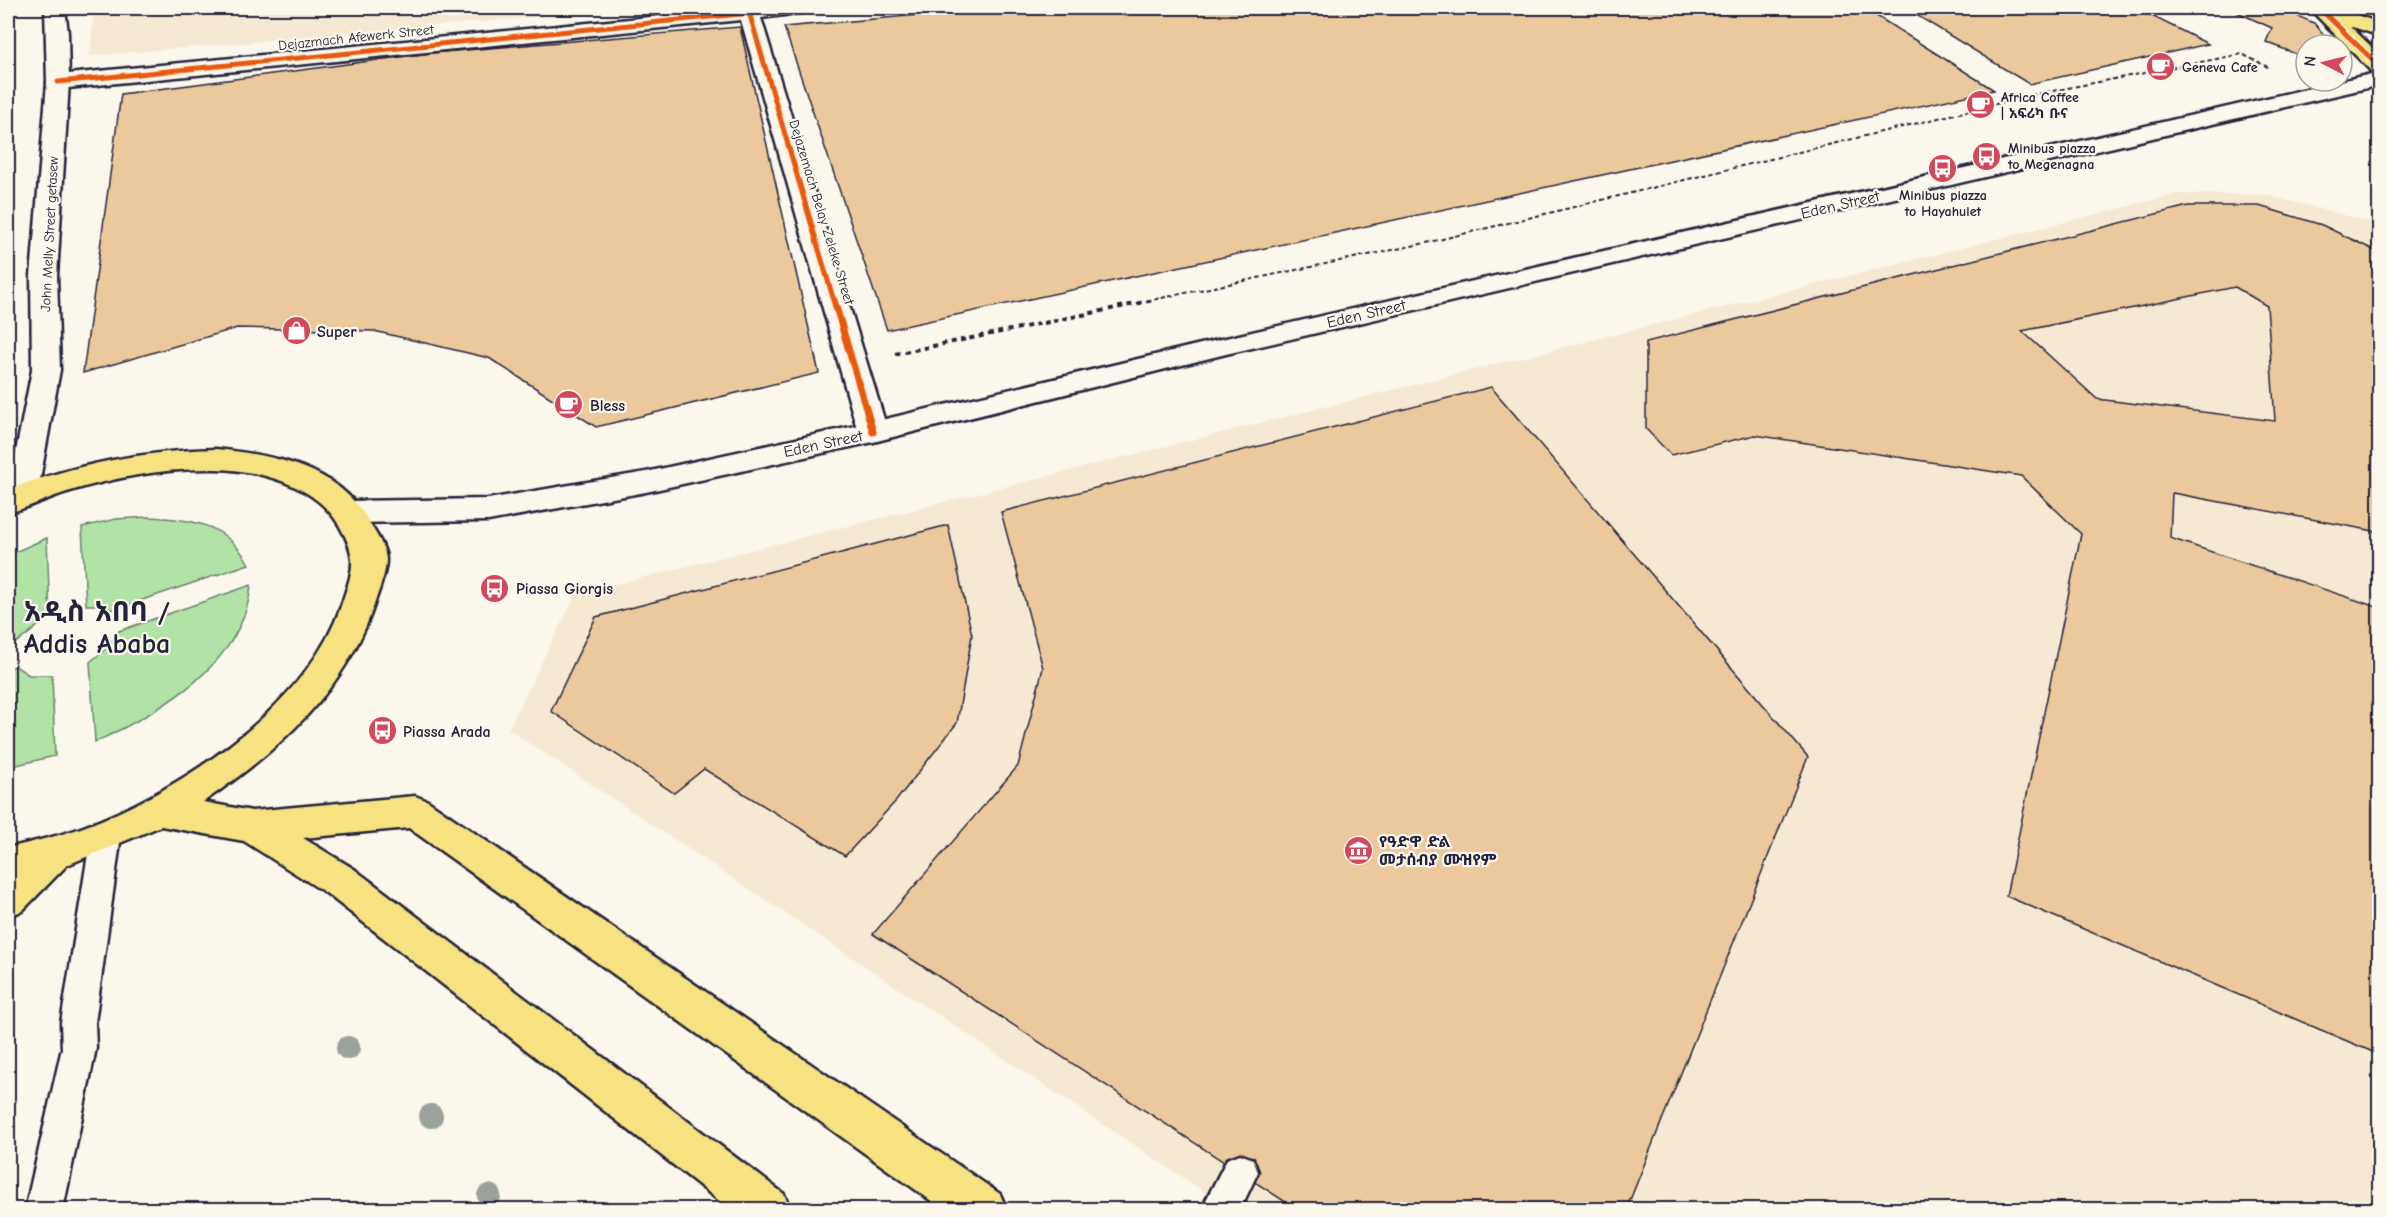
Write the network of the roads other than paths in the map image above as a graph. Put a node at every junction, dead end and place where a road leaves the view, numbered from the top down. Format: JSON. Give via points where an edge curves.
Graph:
{"nodes":[{"id":1,"x":55,"y":8,"type":"edge"},
{"id":2,"x":800,"y":8,"type":"edge"},
{"id":3,"x":2319,"y":8,"type":"edge"},
{"id":4,"x":754,"y":10,"type":"edge"},
{"id":5,"x":2379,"y":30,"type":"edge"},
{"id":6,"x":2379,"y":67,"type":"edge"},
{"id":7,"x":2379,"y":78,"type":"edge"},
{"id":8,"x":58,"y":82,"type":"junction"},
{"id":9,"x":873,"y":432,"type":"junction"},
{"id":10,"x":15,"y":499,"type":"edge"},
{"id":11,"x":348,"y":512,"type":"junction"},
{"id":12,"x":157,"y":810,"type":"junction"},
{"id":13,"x":252,"y":827,"type":"junction"},
{"id":14,"x":106,"y":835,"type":"junction"},
{"id":15,"x":53,"y":854,"type":"junction"},
{"id":16,"x":8,"y":864,"type":"edge"},
{"id":17,"x":8,"y":899,"type":"edge"},
{"id":18,"x":1240,"y":1172,"type":"dead end"},
{"id":19,"x":1222,"y":1207,"type":"edge"},
{"id":20,"x":44,"y":1209,"type":"edge"},
{"id":21,"x":768,"y":1209,"type":"edge"},
{"id":22,"x":984,"y":1209,"type":"edge"}],
"edges":[{"from":1,"to":8,"type":"main road","name":"John Melly Street getasew"},
{"from":2,"to":4,"type":"main road","name":"Dejazmach Afewerk Street"},
{"from":3,"to":5,"type":"main road"},
{"from":3,"to":6,"type":"main road"},
{"from":4,"to":8,"type":"main road","name":"Dejazmach Afewerk Street"},
{"from":4,"to":9,"type":"main road","name":"Dejazemach Belay Zeleke Street"},
{"from":7,"to":9,"type":"main road","name":"Eden Street"},
{"from":8,"to":10,"type":"main road","name":"John Melly Street getasew","via":[[44,276],[46,370],[41,405]]},
{"from":9,"to":11,"type":"main road","name":"Eden Street","via":[[546,502],[488,510]]},
{"from":10,"to":11,"type":"main road","via":[[116,468],[203,458],[264,465],[314,482]]},
{"from":11,"to":12,"type":"main road","via":[[370,558],[360,608],[340,651],[306,697],[241,757]]},
{"from":12,"to":13,"type":"main road"},
{"from":12,"to":14,"type":"main road"},
{"from":13,"to":21,"type":"main road","via":[[340,881]]},
{"from":13,"to":22,"type":"main road","via":[[415,812]]},
{"from":14,"to":15,"type":"main road"},
{"from":14,"to":20,"type":"lane","via":[[78,1023],[80,1048]]},
{"from":15,"to":16,"type":"main road"},
{"from":15,"to":17,"type":"main road"},
{"from":18,"to":19,"type":"lane"}]}
